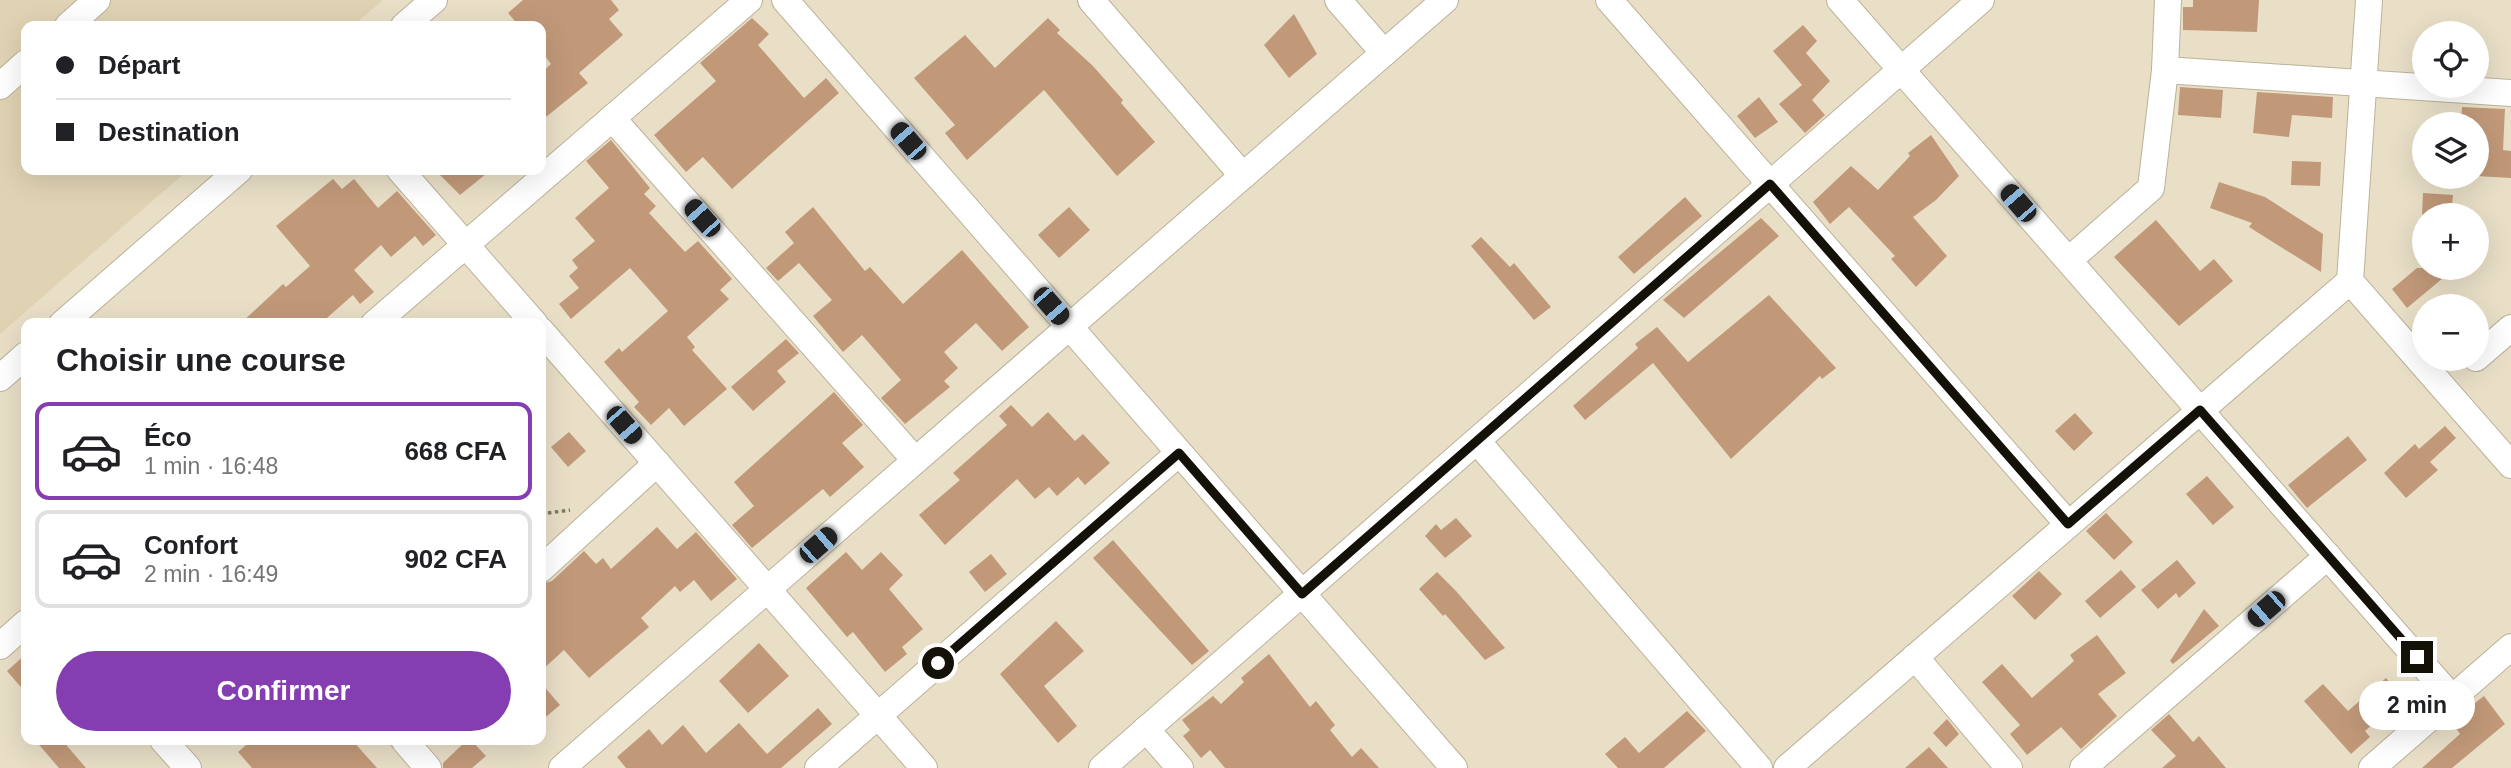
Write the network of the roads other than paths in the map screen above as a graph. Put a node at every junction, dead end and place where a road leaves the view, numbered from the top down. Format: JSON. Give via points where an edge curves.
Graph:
{"nodes":[{"id":1,"x":97,"y":0,"type":"edge"},
{"id":2,"x":434,"y":0,"type":"edge"},
{"id":3,"x":749,"y":0,"type":"edge"},
{"id":4,"x":785,"y":0,"type":"edge"},
{"id":5,"x":1091,"y":0,"type":"edge"},
{"id":6,"x":1338,"y":0,"type":"edge"},
{"id":7,"x":1445,"y":0,"type":"edge"},
{"id":8,"x":1609,"y":0,"type":"edge"},
{"id":9,"x":1840,"y":0,"type":"edge"},
{"id":10,"x":1981,"y":0,"type":"edge"},
{"id":11,"x":2168,"y":0,"type":"edge"},
{"id":12,"x":2369,"y":0,"type":"edge"},
{"id":13,"x":74,"y":21,"type":"edge"},
{"id":14,"x":410,"y":21,"type":"edge"},
{"id":15,"x":1384,"y":53,"type":"junction"},
{"id":16,"x":21,"y":67,"type":"edge"},
{"id":17,"x":1901,"y":69,"type":"junction"},
{"id":18,"x":2165,"y":70,"type":"junction"},
{"id":19,"x":2363,"y":84,"type":"junction"},
{"id":20,"x":0,"y":86,"type":"edge"},
{"id":21,"x":2511,"y":93,"type":"edge"},
{"id":22,"x":612,"y":118,"type":"junction"},
{"id":23,"x":233,"y":175,"type":"edge"},
{"id":24,"x":404,"y":175,"type":"edge"},
{"id":25,"x":546,"y":175,"type":"edge"},
{"id":26,"x":546,"y":175,"type":"edge"},
{"id":27,"x":1242,"y":176,"type":"junction"},
{"id":28,"x":1770,"y":184,"type":"junction"},
{"id":29,"x":465,"y":244,"type":"junction"},
{"id":30,"x":2068,"y":260,"type":"junction"},
{"id":31,"x":2350,"y":281,"type":"junction"},
{"id":32,"x":69,"y":318,"type":"edge"},
{"id":33,"x":381,"y":318,"type":"edge"},
{"id":34,"x":530,"y":318,"type":"edge"},
{"id":35,"x":1069,"y":326,"type":"junction"},
{"id":36,"x":2511,"y":328,"type":"edge"},
{"id":37,"x":546,"y":337,"type":"edge"},
{"id":38,"x":2489,"y":347,"type":"edge"},
{"id":39,"x":21,"y":359,"type":"edge"},
{"id":40,"x":2461,"y":371,"type":"edge"},
{"id":41,"x":0,"y":378,"type":"edge"},
{"id":42,"x":2443,"y":387,"type":"junction"},
{"id":43,"x":2200,"y":410,"type":"junction"},
{"id":44,"x":1476,"y":441,"type":"junction"},
{"id":45,"x":1179,"y":453,"type":"junction"},
{"id":46,"x":915,"y":460,"type":"junction"},
{"id":47,"x":657,"y":463,"type":"junction"},
{"id":48,"x":2511,"y":465,"type":"edge"},
{"id":49,"x":2068,"y":524,"type":"junction"},
{"id":50,"x":2328,"y":556,"type":"junction"},
{"id":51,"x":546,"y":564,"type":"edge"},
{"id":52,"x":767,"y":589,"type":"junction"},
{"id":53,"x":1302,"y":594,"type":"junction"},
{"id":54,"x":21,"y":627,"type":"edge"},
{"id":55,"x":0,"y":646,"type":"edge"},
{"id":56,"x":2511,"y":647,"type":"edge"},
{"id":57,"x":1915,"y":657,"type":"junction"},
{"id":58,"x":2452,"y":698,"type":"junction"},
{"id":59,"x":878,"y":716,"type":"junction"},
{"id":60,"x":1146,"y":729,"type":"junction"},
{"id":61,"x":167,"y":745,"type":"edge"},
{"id":62,"x":408,"y":745,"type":"edge"},
{"id":63,"x":188,"y":768,"type":"edge"},
{"id":64,"x":428,"y":768,"type":"edge"},
{"id":65,"x":562,"y":768,"type":"edge"},
{"id":66,"x":818,"y":768,"type":"edge"},
{"id":67,"x":924,"y":768,"type":"edge"},
{"id":68,"x":1102,"y":768,"type":"edge"},
{"id":69,"x":1180,"y":768,"type":"edge"},
{"id":70,"x":1454,"y":768,"type":"edge"},
{"id":71,"x":1759,"y":768,"type":"edge"},
{"id":72,"x":1787,"y":768,"type":"edge"},
{"id":73,"x":2009,"y":768,"type":"edge"},
{"id":74,"x":2083,"y":768,"type":"edge"},
{"id":75,"x":2372,"y":768,"type":"edge"}],
"edges":[{"from":1,"to":13,"type":"street"},
{"from":2,"to":14,"type":"street"},
{"from":3,"to":22,"type":"street"},
{"from":4,"to":35,"type":"street"},
{"from":5,"to":27,"type":"street"},
{"from":6,"to":15,"type":"street"},
{"from":7,"to":15,"type":"street"},
{"from":8,"to":28,"type":"street"},
{"from":9,"to":17,"type":"street"},
{"from":10,"to":17,"type":"street"},
{"from":11,"to":18,"type":"street"},
{"from":12,"to":19,"type":"street"},
{"from":15,"to":27,"type":"street"},
{"from":16,"to":20,"type":"street"},
{"from":17,"to":28,"type":"street"},
{"from":17,"to":30,"type":"street"},
{"from":18,"to":19,"type":"street"},
{"from":18,"to":30,"type":"street","via":[[2151,188]]},
{"from":19,"to":21,"type":"street"},
{"from":19,"to":31,"type":"street"},
{"from":22,"to":25,"type":"street"},
{"from":22,"to":46,"type":"street"},
{"from":23,"to":32,"type":"street"},
{"from":24,"to":29,"type":"street"},
{"from":26,"to":29,"type":"street"},
{"from":27,"to":35,"type":"street"},
{"from":28,"to":44,"type":"street"},
{"from":28,"to":49,"type":"street"},
{"from":29,"to":33,"type":"street"},
{"from":29,"to":34,"type":"street"},
{"from":30,"to":43,"type":"street"},
{"from":31,"to":42,"type":"street"},
{"from":31,"to":43,"type":"street"},
{"from":35,"to":45,"type":"street"},
{"from":35,"to":46,"type":"street"},
{"from":36,"to":38,"type":"street"},
{"from":37,"to":47,"type":"street"},
{"from":39,"to":41,"type":"street"},
{"from":40,"to":42,"type":"street"},
{"from":42,"to":48,"type":"street"},
{"from":43,"to":49,"type":"street"},
{"from":43,"to":50,"type":"street"},
{"from":44,"to":53,"type":"street"},
{"from":44,"to":71,"type":"street"},
{"from":45,"to":53,"type":"street"},
{"from":45,"to":59,"type":"street"},
{"from":46,"to":52,"type":"street"},
{"from":47,"to":51,"type":"street"},
{"from":47,"to":52,"type":"street"},
{"from":49,"to":57,"type":"street"},
{"from":50,"to":58,"type":"street"},
{"from":50,"to":74,"type":"street"},
{"from":52,"to":59,"type":"street"},
{"from":52,"to":65,"type":"street"},
{"from":53,"to":60,"type":"street"},
{"from":53,"to":70,"type":"street"},
{"from":54,"to":55,"type":"street"},
{"from":56,"to":58,"type":"street"},
{"from":57,"to":72,"type":"street"},
{"from":57,"to":73,"type":"street"},
{"from":58,"to":75,"type":"street"},
{"from":59,"to":66,"type":"street"},
{"from":59,"to":67,"type":"street"},
{"from":60,"to":68,"type":"street"},
{"from":60,"to":69,"type":"street"},
{"from":61,"to":63,"type":"street"},
{"from":62,"to":64,"type":"street"}]}
